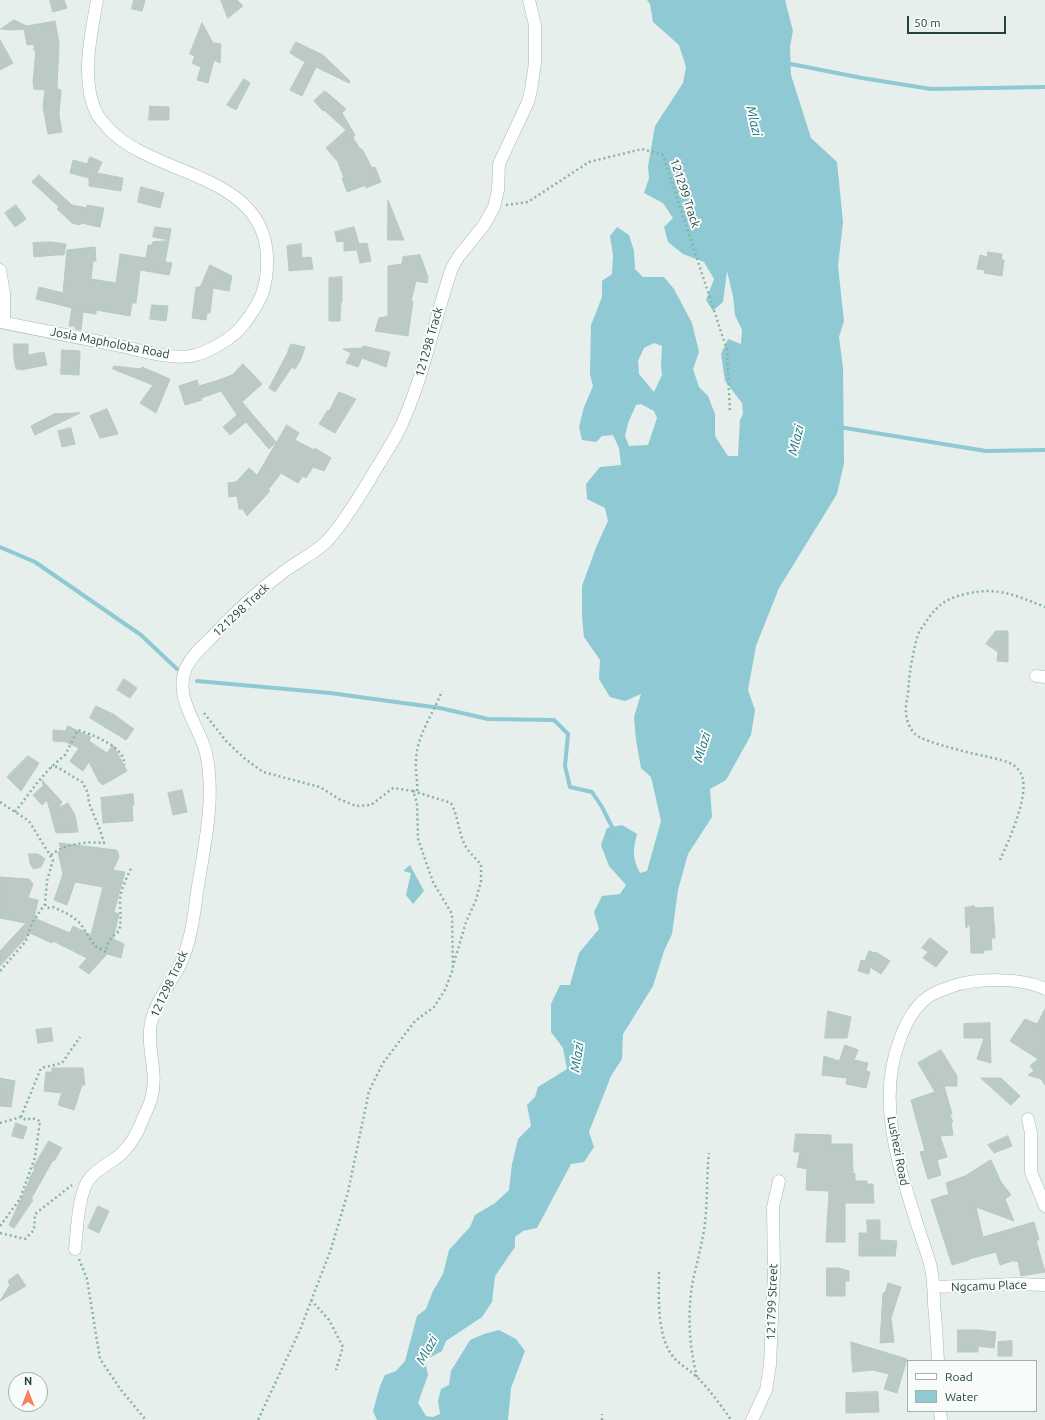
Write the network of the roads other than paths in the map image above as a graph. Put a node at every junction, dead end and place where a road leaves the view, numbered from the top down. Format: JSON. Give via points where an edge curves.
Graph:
{"nodes":[{"id":1,"x":97,"y":0,"type":"edge"},
{"id":2,"x":529,"y":0,"type":"edge"},
{"id":3,"x":0,"y":270,"type":"edge"},
{"id":4,"x":2,"y":322,"type":"edge"},
{"id":5,"x":1045,"y":989,"type":"edge"},
{"id":6,"x":1028,"y":1119,"type":"dead end"},
{"id":7,"x":779,"y":1181,"type":"dead end"},
{"id":8,"x":1045,"y":1206,"type":"edge"},
{"id":9,"x":75,"y":1249,"type":"road end"},
{"id":10,"x":1045,"y":1285,"type":"edge"},
{"id":11,"x":933,"y":1287,"type":"junction"},
{"id":12,"x":938,"y":1360,"type":"edge"},
{"id":13,"x":752,"y":1420,"type":"edge"}],
"edges":[{"from":1,"to":4,"type":"street","name":"Josia Mapholoba Road","via":[[88,81],[97,115],[114,134],[133,148],[207,180],[242,203],[255,217],[266,246],[266,283],[262,297],[239,331],[193,356],[156,353]]},
{"from":2,"to":9,"type":"street","name":"121298 Track","via":[[535,25],[532,90],[500,164],[494,207],[452,268],[417,384],[400,428],[361,494],[329,539],[252,597],[222,626],[185,669],[182,680],[187,708],[206,752],[209,789],[207,831],[189,942],[180,965],[160,999],[152,1021],[149,1038],[152,1095],[144,1119],[131,1143],[121,1154],[89,1178],[80,1206]]},
{"from":3,"to":4,"type":"street","via":[[4,293]]},
{"from":5,"to":11,"type":"street","name":"Lushezi Road","via":[[996,980],[955,985],[932,994],[916,1009],[904,1028],[894,1056],[889,1092],[892,1131],[901,1174],[931,1268]]},
{"from":6,"to":8,"type":"street","via":[[1031,1133],[1031,1172]]},
{"from":7,"to":13,"type":"street","name":"121799 Street","via":[[772,1207],[774,1272],[770,1365],[766,1390]]},
{"from":10,"to":11,"type":"street","name":"Ngcamu Place"},
{"from":11,"to":12,"type":"street","name":"Lushezi Road"}]}
